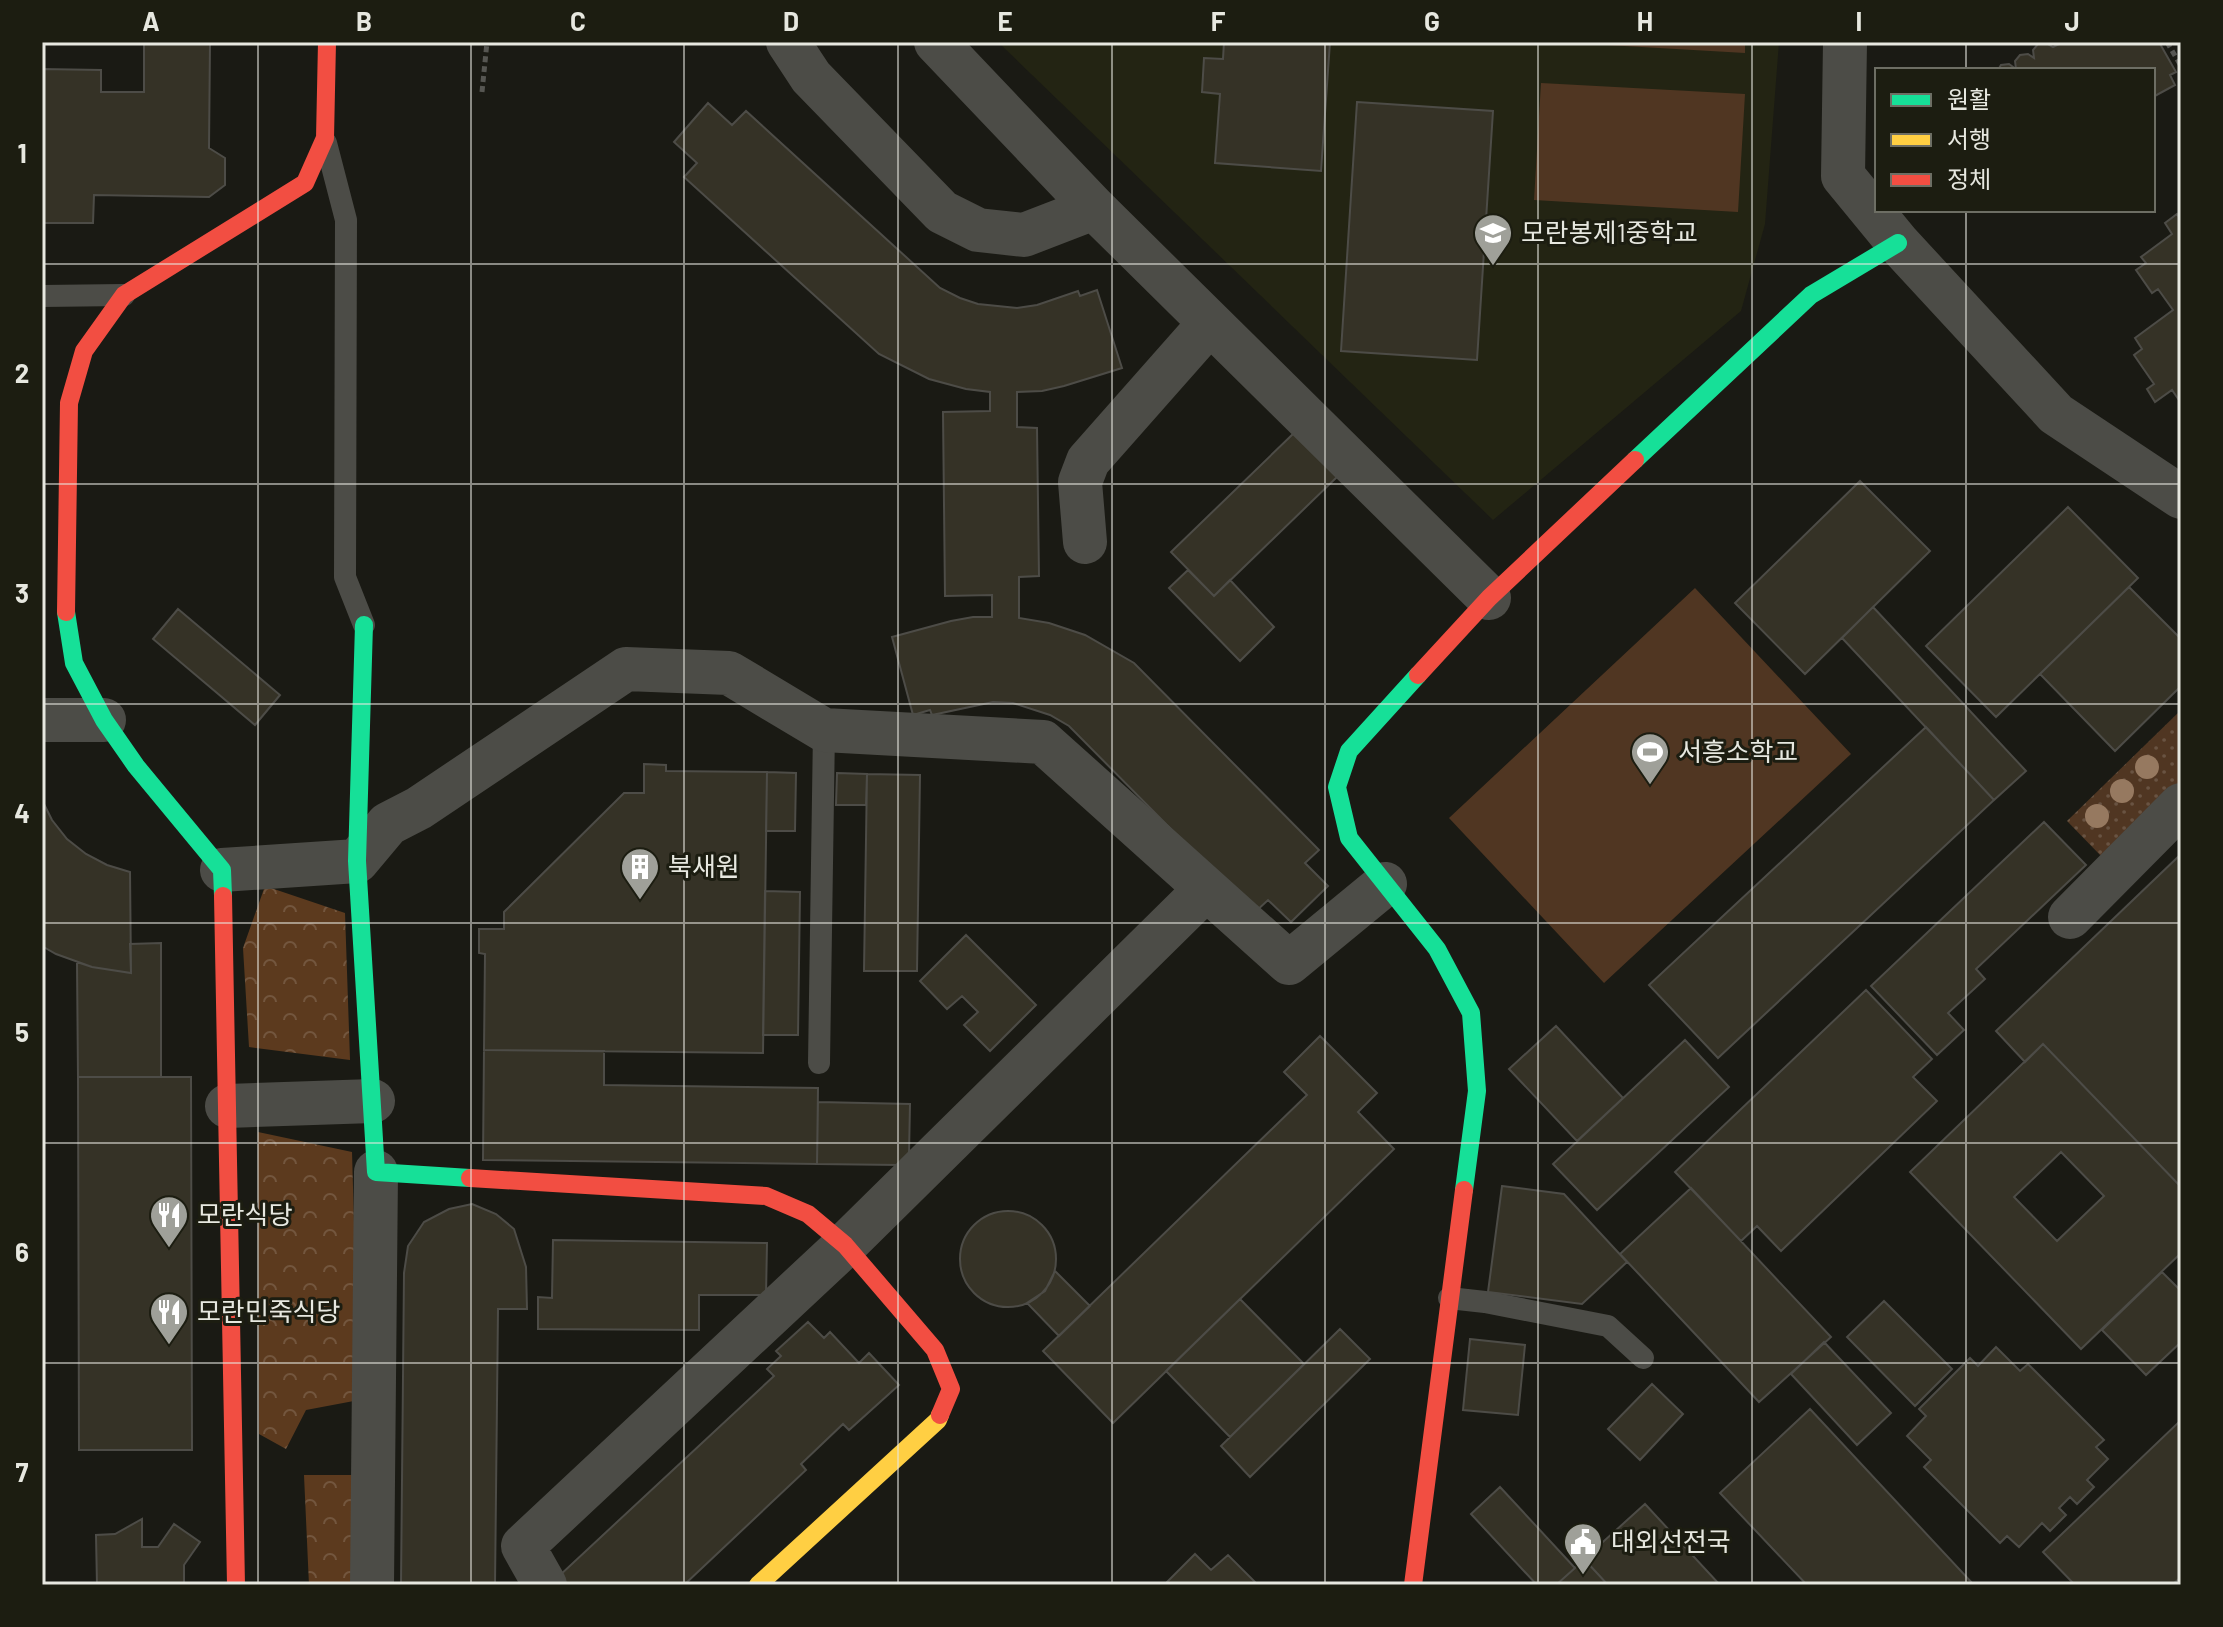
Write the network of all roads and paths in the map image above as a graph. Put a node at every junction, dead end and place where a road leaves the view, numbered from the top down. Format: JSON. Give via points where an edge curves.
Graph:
{"nodes":[{"id":1,"x":327,"y":42,"type":"edge"},
{"id":2,"x":487,"y":42,"type":"edge"},
{"id":3,"x":788,"y":42,"type":"edge"},
{"id":4,"x":936,"y":42,"type":"edge"},
{"id":5,"x":1845,"y":42,"type":"edge"},
{"id":6,"x":2167,"y":42,"type":"edge"},
{"id":7,"x":2181,"y":66,"type":"edge"},
{"id":8,"x":482,"y":92,"type":"dead end"},
{"id":9,"x":325,"y":138,"type":"junction"},
{"id":10,"x":1094,"y":208,"type":"junction"},
{"id":11,"x":1898,"y":243,"type":"junction"},
{"id":12,"x":124,"y":295,"type":"junction"},
{"id":13,"x":42,"y":296,"type":"edge"},
{"id":14,"x":1209,"y":324,"type":"junction"},
{"id":15,"x":56,"y":403,"type":"edge"},
{"id":16,"x":2181,"y":497,"type":"edge"},
{"id":17,"x":1085,"y":542,"type":"dead end"},
{"id":18,"x":1489,"y":598,"type":"junction"},
{"id":19,"x":54,"y":613,"type":"edge"},
{"id":20,"x":364,"y":625,"type":"joint"},
{"id":21,"x":42,"y":720,"type":"edge"},
{"id":22,"x":104,"y":720,"type":"junction"},
{"id":23,"x":824,"y":730,"type":"junction"},
{"id":24,"x":2181,"y":805,"type":"edge"},
{"id":25,"x":357,"y":861,"type":"junction"},
{"id":26,"x":222,"y":870,"type":"junction"},
{"id":27,"x":1385,"y":884,"type":"junction"},
{"id":28,"x":1206,"y":889,"type":"junction"},
{"id":29,"x":2070,"y":917,"type":"dead end"},
{"id":30,"x":819,"y":1063,"type":"dead end"},
{"id":31,"x":373,"y":1101,"type":"junction"},
{"id":32,"x":227,"y":1106,"type":"junction"},
{"id":33,"x":376,"y":1172,"type":"junction"},
{"id":34,"x":845,"y":1245,"type":"junction"},
{"id":35,"x":1449,"y":1298,"type":"junction"},
{"id":36,"x":1643,"y":1358,"type":"dead end"},
{"id":37,"x":236,"y":1585,"type":"edge"},
{"id":38,"x":372,"y":1585,"type":"edge"},
{"id":39,"x":545,"y":1585,"type":"edge"},
{"id":40,"x":758,"y":1585,"type":"edge"},
{"id":41,"x":1413,"y":1585,"type":"edge"}],
"edges":[{"from":1,"to":9,"type":"street"},
{"from":2,"to":8,"type":"path"},
{"from":3,"to":10,"type":"street","via":[[811,77],[942,212],[978,230],[1024,235]]},
{"from":4,"to":10,"type":"street"},
{"from":5,"to":11,"type":"street","via":[[1843,176]]},
{"from":6,"to":7,"type":"path"},
{"from":9,"to":12,"type":"street","via":[[305,183]]},
{"from":9,"to":20,"type":"lane","via":[[346,220],[345,577]]},
{"from":10,"to":14,"type":"street"},
{"from":11,"to":16,"type":"street","via":[[2056,414]]},
{"from":11,"to":18,"type":"street","via":[[1811,295]]},
{"from":12,"to":13,"type":"lane"},
{"from":12,"to":15,"type":"street","via":[[84,351]]},
{"from":14,"to":17,"type":"street","via":[[1088,461],[1080,482]]},
{"from":14,"to":18,"type":"street"},
{"from":15,"to":19,"type":"street"},
{"from":18,"to":27,"type":"street","via":[[1349,751],[1337,787],[1349,838]]},
{"from":19,"to":22,"type":"street"},
{"from":20,"to":25,"type":"street"},
{"from":21,"to":22,"type":"street"},
{"from":22,"to":26,"type":"street"},
{"from":23,"to":25,"type":"street","via":[[729,673],[626,669],[388,824]]},
{"from":23,"to":28,"type":"street","via":[[1043,742]]},
{"from":23,"to":30,"type":"lane"},
{"from":24,"to":29,"type":"street"},
{"from":25,"to":26,"type":"street"},
{"from":25,"to":31,"type":"street"},
{"from":26,"to":32,"type":"street"},
{"from":27,"to":28,"type":"street","via":[[1289,963]]},
{"from":27,"to":35,"type":"street","via":[[1437,949],[1471,1013],[1477,1091]]},
{"from":28,"to":34,"type":"street"},
{"from":31,"to":32,"type":"street"},
{"from":31,"to":33,"type":"street"},
{"from":32,"to":37,"type":"street"},
{"from":33,"to":34,"type":"street","via":[[766,1196],[808,1214]]},
{"from":33,"to":38,"type":"street"},
{"from":34,"to":39,"type":"street","via":[[523,1546]]},
{"from":34,"to":40,"type":"street","via":[[935,1350],[951,1389],[938,1420]]},
{"from":35,"to":36,"type":"lane","via":[[1608,1326]]},
{"from":35,"to":41,"type":"street"}]}
